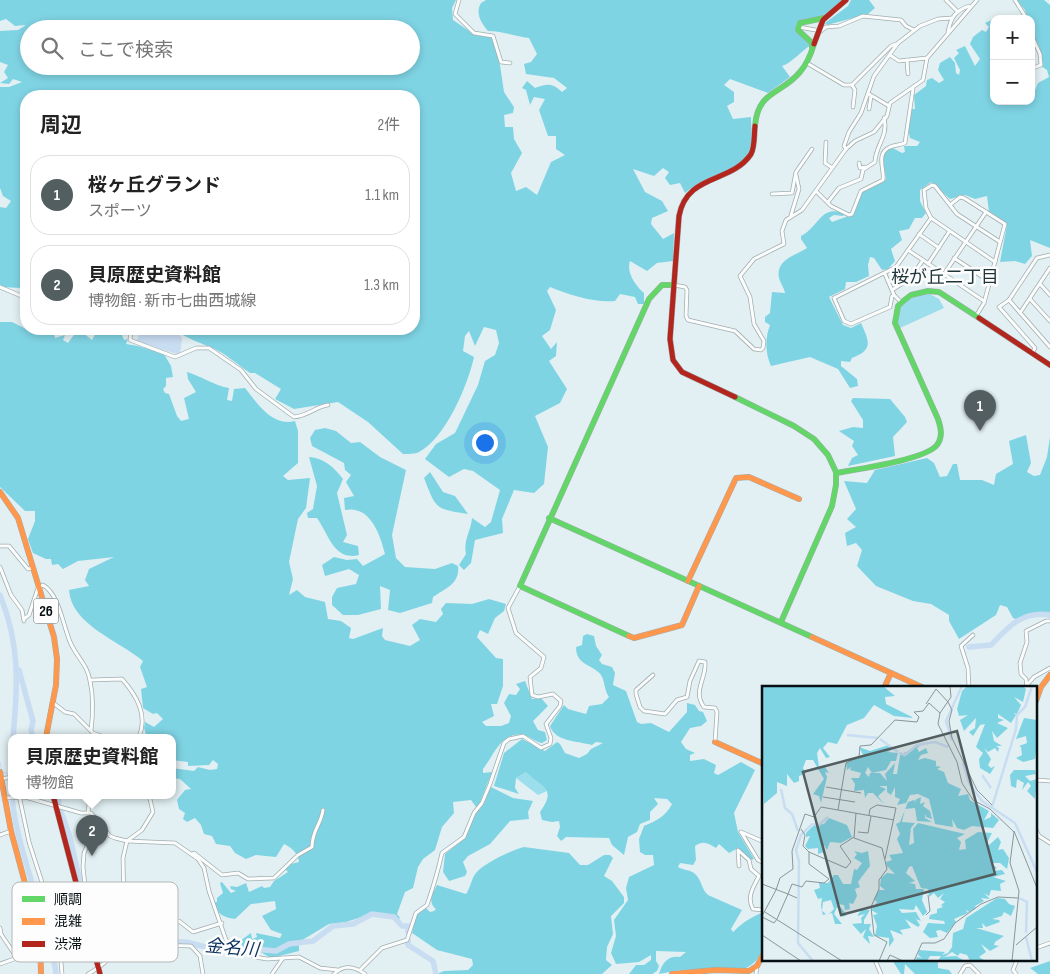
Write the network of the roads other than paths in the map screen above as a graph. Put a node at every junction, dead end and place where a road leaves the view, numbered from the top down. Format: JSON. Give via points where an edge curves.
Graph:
{"nodes":[{"id":1,"x":459,"y":0,"type":"edge"},
{"id":2,"x":846,"y":0,"type":"edge"},
{"id":3,"x":946,"y":0,"type":"edge"},
{"id":4,"x":977,"y":0,"type":"edge"},
{"id":5,"x":1015,"y":0,"type":"edge"},
{"id":6,"x":970,"y":6,"type":"junction"},
{"id":7,"x":957,"y":11,"type":"junction"},
{"id":8,"x":1024,"y":15,"type":"edge"},
{"id":9,"x":952,"y":18,"type":"junction"},
{"id":10,"x":824,"y":19,"type":"junction"},
{"id":11,"x":799,"y":27,"type":"junction"},
{"id":12,"x":914,"y":30,"type":"junction"},
{"id":13,"x":948,"y":32,"type":"junction"},
{"id":14,"x":898,"y":43,"type":"junction"},
{"id":15,"x":1035,"y":43,"type":"edge"},
{"id":16,"x":813,"y":46,"type":"junction"},
{"id":17,"x":890,"y":56,"type":"junction"},
{"id":18,"x":927,"y":58,"type":"junction"},
{"id":19,"x":907,"y":60,"type":"junction"},
{"id":20,"x":510,"y":64,"type":"dead end"},
{"id":21,"x":807,"y":64,"type":"junction"},
{"id":22,"x":1035,"y":67,"type":"edge"},
{"id":23,"x":908,"y":74,"type":"dead end"},
{"id":24,"x":852,"y":85,"type":"junction"},
{"id":25,"x":913,"y":89,"type":"junction"},
{"id":26,"x":870,"y":95,"type":"junction"},
{"id":27,"x":889,"y":106,"type":"junction"},
{"id":28,"x":853,"y":107,"type":"dead end"},
{"id":29,"x":870,"y":109,"type":"dead end"},
{"id":30,"x":884,"y":118,"type":"junction"},
{"id":31,"x":826,"y":142,"type":"dead end"},
{"id":32,"x":812,"y":149,"type":"dead end"},
{"id":33,"x":846,"y":149,"type":"junction"},
{"id":34,"x":858,"y":163,"type":"dead end"},
{"id":35,"x":831,"y":167,"type":"junction"},
{"id":36,"x":866,"y":168,"type":"junction"},
{"id":37,"x":795,"y":173,"type":"junction"},
{"id":38,"x":816,"y":191,"type":"junction"},
{"id":39,"x":772,"y":194,"type":"dead end"},
{"id":40,"x":828,"y":202,"type":"junction"},
{"id":41,"x":950,"y":205,"type":"junction"},
{"id":42,"x":986,"y":212,"type":"junction"},
{"id":43,"x":791,"y":216,"type":"junction"},
{"id":44,"x":931,"y":218,"type":"junction"},
{"id":45,"x":976,"y":226,"type":"junction"},
{"id":46,"x":949,"y":232,"type":"junction"},
{"id":47,"x":919,"y":234,"type":"junction"},
{"id":48,"x":965,"y":242,"type":"junction"},
{"id":49,"x":1000,"y":242,"type":"junction"},
{"id":50,"x":939,"y":248,"type":"junction"},
{"id":51,"x":908,"y":250,"type":"junction"},
{"id":52,"x":1050,"y":255,"type":"edge"},
{"id":53,"x":954,"y":258,"type":"junction"},
{"id":54,"x":923,"y":260,"type":"junction"},
{"id":55,"x":995,"y":262,"type":"junction"},
{"id":56,"x":928,"y":264,"type":"junction"},
{"id":57,"x":1050,"y":269,"type":"edge"},
{"id":58,"x":885,"y":274,"type":"junction"},
{"id":59,"x":944,"y":274,"type":"junction"},
{"id":60,"x":990,"y":282,"type":"junction"},
{"id":61,"x":674,"y":284,"type":"junction"},
{"id":62,"x":1040,"y":284,"type":"junction"},
{"id":63,"x":0,"y":287,"type":"edge"},
{"id":64,"x":892,"y":290,"type":"junction"},
{"id":65,"x":20,"y":295,"type":"edge"},
{"id":66,"x":894,"y":295,"type":"junction"},
{"id":67,"x":1050,"y":295,"type":"edge"},
{"id":68,"x":1030,"y":299,"type":"junction"},
{"id":69,"x":984,"y":300,"type":"junction"},
{"id":70,"x":1009,"y":300,"type":"junction"},
{"id":71,"x":901,"y":302,"type":"junction"},
{"id":72,"x":1020,"y":314,"type":"junction"},
{"id":73,"x":976,"y":316,"type":"junction"},
{"id":74,"x":1050,"y":321,"type":"edge"},
{"id":75,"x":130,"y":335,"type":"edge"},
{"id":76,"x":1050,"y":347,"type":"edge"},
{"id":77,"x":1032,"y":353,"type":"junction"},
{"id":78,"x":1050,"y":365,"type":"edge"},
{"id":79,"x":328,"y":405,"type":"dead end"},
{"id":80,"x":836,"y":473,"type":"junction"},
{"id":81,"x":0,"y":492,"type":"edge"},
{"id":82,"x":799,"y":499,"type":"dead end"},
{"id":83,"x":549,"y":518,"type":"junction"},
{"id":84,"x":0,"y":546,"type":"edge"},
{"id":85,"x":0,"y":566,"type":"edge"},
{"id":86,"x":34,"y":568,"type":"junction"},
{"id":87,"x":688,"y":582,"type":"junction"},
{"id":88,"x":39,"y":586,"type":"junction"},
{"id":89,"x":520,"y":586,"type":"junction"},
{"id":90,"x":699,"y":586,"type":"junction"},
{"id":91,"x":1050,"y":621,"type":"edge"},
{"id":92,"x":781,"y":622,"type":"junction"},
{"id":93,"x":973,"y":635,"type":"dead end"},
{"id":94,"x":1050,"y":668,"type":"edge"},
{"id":95,"x":891,"y":673,"type":"junction"},
{"id":96,"x":653,"y":675,"type":"dead end"},
{"id":97,"x":1050,"y":675,"type":"edge"},
{"id":98,"x":90,"y":680,"type":"junction"},
{"id":99,"x":885,"y":686,"type":"edge"},
{"id":100,"x":920,"y":686,"type":"edge"},
{"id":101,"x":969,"y":686,"type":"edge"},
{"id":102,"x":1027,"y":686,"type":"edge"},
{"id":103,"x":1038,"y":695,"type":"edge"},
{"id":104,"x":52,"y":702,"type":"junction"},
{"id":105,"x":91,"y":731,"type":"junction"},
{"id":106,"x":47,"y":734,"type":"edge"},
{"id":107,"x":98,"y":734,"type":"edge"},
{"id":108,"x":140,"y":734,"type":"edge"},
{"id":109,"x":715,"y":742,"type":"joint"},
{"id":110,"x":762,"y":763,"type":"edge"},
{"id":111,"x":1,"y":777,"type":"edge"},
{"id":112,"x":4,"y":798,"type":"junction"},
{"id":113,"x":8,"y":798,"type":"edge"},
{"id":114,"x":21,"y":799,"type":"edge"},
{"id":115,"x":32,"y":799,"type":"edge"},
{"id":116,"x":54,"y":799,"type":"edge"},
{"id":117,"x":90,"y":799,"type":"edge"},
{"id":118,"x":150,"y":799,"type":"edge"},
{"id":119,"x":56,"y":805,"type":"junction"},
{"id":120,"x":323,"y":810,"type":"dead end"},
{"id":121,"x":88,"y":813,"type":"junction"},
{"id":122,"x":98,"y":819,"type":"junction"},
{"id":123,"x":11,"y":831,"type":"junction"},
{"id":124,"x":1038,"y":834,"type":"edge"},
{"id":125,"x":0,"y":835,"type":"edge"},
{"id":126,"x":127,"y":841,"type":"junction"},
{"id":127,"x":762,"y":841,"type":"edge"},
{"id":128,"x":1050,"y":843,"type":"edge"},
{"id":129,"x":191,"y":854,"type":"junction"},
{"id":130,"x":762,"y":862,"type":"edge"},
{"id":131,"x":739,"y":866,"type":"dead end"},
{"id":132,"x":26,"y":882,"type":"edge"},
{"id":133,"x":41,"y":882,"type":"edge"},
{"id":134,"x":76,"y":882,"type":"edge"},
{"id":135,"x":85,"y":882,"type":"edge"},
{"id":136,"x":123,"y":882,"type":"edge"},
{"id":137,"x":762,"y":910,"type":"edge"},
{"id":138,"x":178,"y":921,"type":"edge"},
{"id":139,"x":222,"y":923,"type":"junction"},
{"id":140,"x":0,"y":928,"type":"edge"},
{"id":141,"x":1050,"y":943,"type":"edge"},
{"id":142,"x":178,"y":946,"type":"edge"},
{"id":143,"x":1038,"y":947,"type":"edge"},
{"id":144,"x":12,"y":950,"type":"edge"},
{"id":145,"x":762,"y":957,"type":"edge"},
{"id":146,"x":283,"y":958,"type":"junction"},
{"id":147,"x":12,"y":960,"type":"edge"},
{"id":148,"x":876,"y":962,"type":"edge"},
{"id":149,"x":1016,"y":962,"type":"edge"},
{"id":150,"x":0,"y":964,"type":"edge"},
{"id":151,"x":757,"y":966,"type":"junction"},
{"id":152,"x":338,"y":970,"type":"junction"},
{"id":153,"x":360,"y":970,"type":"junction"},
{"id":154,"x":99,"y":971,"type":"edge"},
{"id":155,"x":88,"y":974,"type":"edge"},
{"id":156,"x":203,"y":974,"type":"edge"},
{"id":157,"x":272,"y":974,"type":"edge"},
{"id":158,"x":334,"y":974,"type":"edge"},
{"id":159,"x":365,"y":974,"type":"edge"},
{"id":160,"x":672,"y":974,"type":"edge"},
{"id":161,"x":756,"y":974,"type":"edge"},
{"id":162,"x":881,"y":974,"type":"edge"},
{"id":163,"x":960,"y":974,"type":"edge"},
{"id":164,"x":979,"y":974,"type":"edge"},
{"id":165,"x":1016,"y":974,"type":"edge"}],
"edges":[{"from":1,"to":20,"type":"street","via":[[455,14],[474,33],[493,36],[501,62]]},
{"from":2,"to":10,"type":"street"},
{"from":3,"to":7,"type":"street"},
{"from":4,"to":6,"type":"street"},
{"from":5,"to":8,"type":"street"},
{"from":6,"to":7,"type":"street"},
{"from":6,"to":13,"type":"street"},
{"from":7,"to":9,"type":"street"},
{"from":9,"to":12,"type":"street","via":[[938,19]]},
{"from":9,"to":13,"type":"street"},
{"from":10,"to":11,"type":"street","via":[[800,23]]},
{"from":10,"to":16,"type":"street","bridge":true},
{"from":11,"to":12,"type":"street","via":[[822,31],[864,16],[901,20]]},
{"from":11,"to":16,"type":"street","via":[[798,30]]},
{"from":12,"to":14,"type":"street"},
{"from":13,"to":18,"type":"street"},
{"from":14,"to":17,"type":"street"},
{"from":14,"to":24,"type":"street","via":[[891,46]]},
{"from":15,"to":22,"type":"street","via":[[1041,65]]},
{"from":16,"to":21,"type":"street"},
{"from":17,"to":19,"type":"street","via":[[899,61]]},
{"from":17,"to":26,"type":"street","via":[[874,76]]},
{"from":18,"to":19,"type":"street"},
{"from":18,"to":25,"type":"street","via":[[925,77]]},
{"from":19,"to":23,"type":"street"},
{"from":21,"to":24,"type":"street","via":[[844,85]]},
{"from":21,"to":61,"type":"street","via":[[761,103],[756,111],[752,152],[744,163],[691,190],[683,199]]},
{"from":24,"to":28,"type":"street","via":[[855,90]]},
{"from":25,"to":27,"type":"street"},
{"from":25,"to":40,"type":"street","via":[[906,128],[908,139],[883,154],[880,159],[884,172],[881,183],[861,191],[852,214]]},
{"from":26,"to":27,"type":"street"},
{"from":26,"to":29,"type":"street"},
{"from":26,"to":33,"type":"street","via":[[849,132]]},
{"from":27,"to":30,"type":"street"},
{"from":30,"to":33,"type":"street","via":[[874,132]]},
{"from":30,"to":36,"type":"street","via":[[886,131],[883,142],[875,152],[875,162]]},
{"from":31,"to":35,"type":"street","via":[[825,164]]},
{"from":32,"to":37,"type":"street"},
{"from":33,"to":35,"type":"street"},
{"from":34,"to":36,"type":"street","via":[[860,168]]},
{"from":35,"to":38,"type":"street"},
{"from":36,"to":40,"type":"street","via":[[861,179],[839,188]]},
{"from":37,"to":39,"type":"street","via":[[792,193]]},
{"from":37,"to":43,"type":"street","via":[[799,188]]},
{"from":38,"to":40,"type":"street"},
{"from":38,"to":43,"type":"street","via":[[802,210]]},
{"from":41,"to":42,"type":"street","via":[[960,197]]},
{"from":41,"to":44,"type":"street","via":[[932,184],[924,190]]},
{"from":41,"to":45,"type":"street","via":[[956,214]]},
{"from":42,"to":45,"type":"street"},
{"from":42,"to":49,"type":"street","via":[[1005,224]]},
{"from":43,"to":61,"type":"street","via":[[782,232],[784,244],[754,259],[740,276],[750,297],[756,330],[765,344],[760,350],[754,349],[736,331],[688,320],[687,290]]},
{"from":44,"to":46,"type":"street"},
{"from":44,"to":47,"type":"street"},
{"from":45,"to":48,"type":"street"},
{"from":45,"to":49,"type":"street"},
{"from":46,"to":48,"type":"street"},
{"from":46,"to":50,"type":"street"},
{"from":47,"to":50,"type":"street"},
{"from":47,"to":51,"type":"street"},
{"from":48,"to":53,"type":"street"},
{"from":48,"to":55,"type":"street"},
{"from":49,"to":55,"type":"street"},
{"from":50,"to":56,"type":"street"},
{"from":51,"to":54,"type":"street"},
{"from":51,"to":58,"type":"street","via":[[896,267]]},
{"from":52,"to":70,"type":"street","via":[[1037,258]]},
{"from":53,"to":59,"type":"street"},
{"from":53,"to":60,"type":"street"},
{"from":54,"to":56,"type":"street"},
{"from":54,"to":64,"type":"street","via":[[912,278]]},
{"from":55,"to":60,"type":"street"},
{"from":56,"to":59,"type":"street"},
{"from":57,"to":62,"type":"street"},
{"from":58,"to":64,"type":"street"},
{"from":58,"to":66,"type":"street","via":[[834,298],[844,321],[851,324],[890,307]]},
{"from":59,"to":69,"type":"street"},
{"from":60,"to":69,"type":"street"},
{"from":61,"to":80,"type":"street","via":[[671,351],[682,372],[815,438]]},
{"from":61,"to":83,"type":"street","via":[[662,285],[649,299]]},
{"from":62,"to":67,"type":"street"},
{"from":62,"to":68,"type":"street"},
{"from":63,"to":65,"type":"street"},
{"from":64,"to":66,"type":"street"},
{"from":66,"to":71,"type":"street"},
{"from":68,"to":72,"type":"street"},
{"from":68,"to":74,"type":"street"},
{"from":69,"to":73,"type":"street"},
{"from":70,"to":72,"type":"street"},
{"from":70,"to":77,"type":"street","via":[[999,308],[1035,348]]},
{"from":71,"to":73,"type":"street","via":[[921,291],[930,290],[939,292]]},
{"from":71,"to":80,"type":"street","via":[[895,323],[941,426],[940,440],[929,452]]},
{"from":72,"to":76,"type":"street"},
{"from":73,"to":77,"type":"street"},
{"from":75,"to":79,"type":"street","via":[[130,340],[178,358],[196,348],[209,348],[241,370],[256,389],[294,417]]},
{"from":77,"to":78,"type":"street"},
{"from":80,"to":92,"type":"street","via":[[832,506]]},
{"from":81,"to":86,"type":"street","number":"26","via":[[18,518]]},
{"from":82,"to":87,"type":"street","via":[[749,478],[736,478]]},
{"from":83,"to":87,"type":"street"},
{"from":83,"to":89,"type":"street"},
{"from":84,"to":86,"type":"street","via":[[9,546],[28,569]]},
{"from":85,"to":88,"type":"street","via":[[24,620],[30,615]]},
{"from":86,"to":88,"type":"street","number":"26"},
{"from":87,"to":90,"type":"street"},
{"from":88,"to":98,"type":"street","via":[[47,587],[53,596],[71,644],[87,668]]},
{"from":88,"to":104,"type":"street","number":"26","via":[[57,659]]},
{"from":89,"to":90,"type":"street","via":[[634,638],[682,625]]},
{"from":89,"to":153,"type":"street","via":[[508,608],[516,633],[544,657],[541,668],[530,677],[532,695],[553,694],[561,700],[545,727],[551,738],[550,744],[541,748],[523,736],[504,743],[482,803],[474,812],[464,837],[442,853],[427,905],[416,913],[406,940],[382,948]]},
{"from":90,"to":92,"type":"street"},
{"from":91,"to":102,"type":"street","via":[[1026,631],[1020,663]]},
{"from":92,"to":95,"type":"street"},
{"from":93,"to":101,"type":"street","via":[[961,646],[968,668]]},
{"from":94,"to":102,"type":"street","via":[[1034,677]]},
{"from":95,"to":99,"type":"street"},
{"from":95,"to":100,"type":"street"},
{"from":96,"to":109,"type":"street","via":[[636,690],[636,694],[644,711],[665,714],[677,700],[684,700],[699,661],[705,662],[698,685],[704,707],[715,708],[717,712]]},
{"from":97,"to":103,"type":"street"},
{"from":98,"to":105,"type":"street","via":[[93,705]]},
{"from":98,"to":108,"type":"street","via":[[122,679],[137,696],[142,720]]},
{"from":104,"to":105,"type":"street","via":[[65,712],[74,714]]},
{"from":104,"to":106,"type":"street","number":"26"},
{"from":105,"to":107,"type":"street"},
{"from":109,"to":110,"type":"street"},
{"from":111,"to":112,"type":"street"},
{"from":112,"to":113,"type":"street"},
{"from":112,"to":123,"type":"street"},
{"from":114,"to":133,"type":"street"},
{"from":115,"to":119,"type":"street"},
{"from":116,"to":119,"type":"street"},
{"from":117,"to":121,"type":"street"},
{"from":118,"to":126,"type":"street","via":[[153,812],[142,830]]},
{"from":119,"to":121,"type":"street"},
{"from":119,"to":134,"type":"street"},
{"from":120,"to":129,"type":"street","via":[[312,834],[312,846],[298,854],[274,878],[248,879],[238,873],[222,875],[194,852]]},
{"from":121,"to":122,"type":"street"},
{"from":122,"to":126,"type":"street","via":[[110,836]]},
{"from":122,"to":135,"type":"street","via":[[84,853]]},
{"from":123,"to":125,"type":"street"},
{"from":123,"to":132,"type":"street"},
{"from":124,"to":128,"type":"street"},
{"from":126,"to":129,"type":"street","via":[[175,843]]},
{"from":126,"to":136,"type":"street","via":[[123,858]]},
{"from":127,"to":130,"type":"street","via":[[741,832]]},
{"from":129,"to":139,"type":"street","via":[[204,868],[211,898]]},
{"from":131,"to":137,"type":"street","via":[[738,850],[759,876],[753,885],[750,904],[753,909]]},
{"from":138,"to":139,"type":"street","via":[[193,932]]},
{"from":139,"to":146,"type":"street","via":[[226,940],[241,949],[261,959]]},
{"from":140,"to":144,"type":"street"},
{"from":141,"to":143,"type":"street"},
{"from":142,"to":156,"type":"street","via":[[191,946],[200,956]]},
{"from":145,"to":151,"type":"street"},
{"from":146,"to":152,"type":"street","via":[[299,957],[320,968]]},
{"from":146,"to":157,"type":"street"},
{"from":147,"to":150,"type":"street"},
{"from":148,"to":162,"type":"street"},
{"from":149,"to":165,"type":"street","via":[[1013,970]]},
{"from":151,"to":160,"type":"street","via":[[743,972],[716,970]]},
{"from":151,"to":161,"type":"street"},
{"from":152,"to":153,"type":"street","via":[[350,967]]},
{"from":152,"to":158,"type":"street"},
{"from":153,"to":159,"type":"street"},
{"from":154,"to":155,"type":"street"},
{"from":163,"to":164,"type":"street","via":[[964,966],[970,965]]}]}
